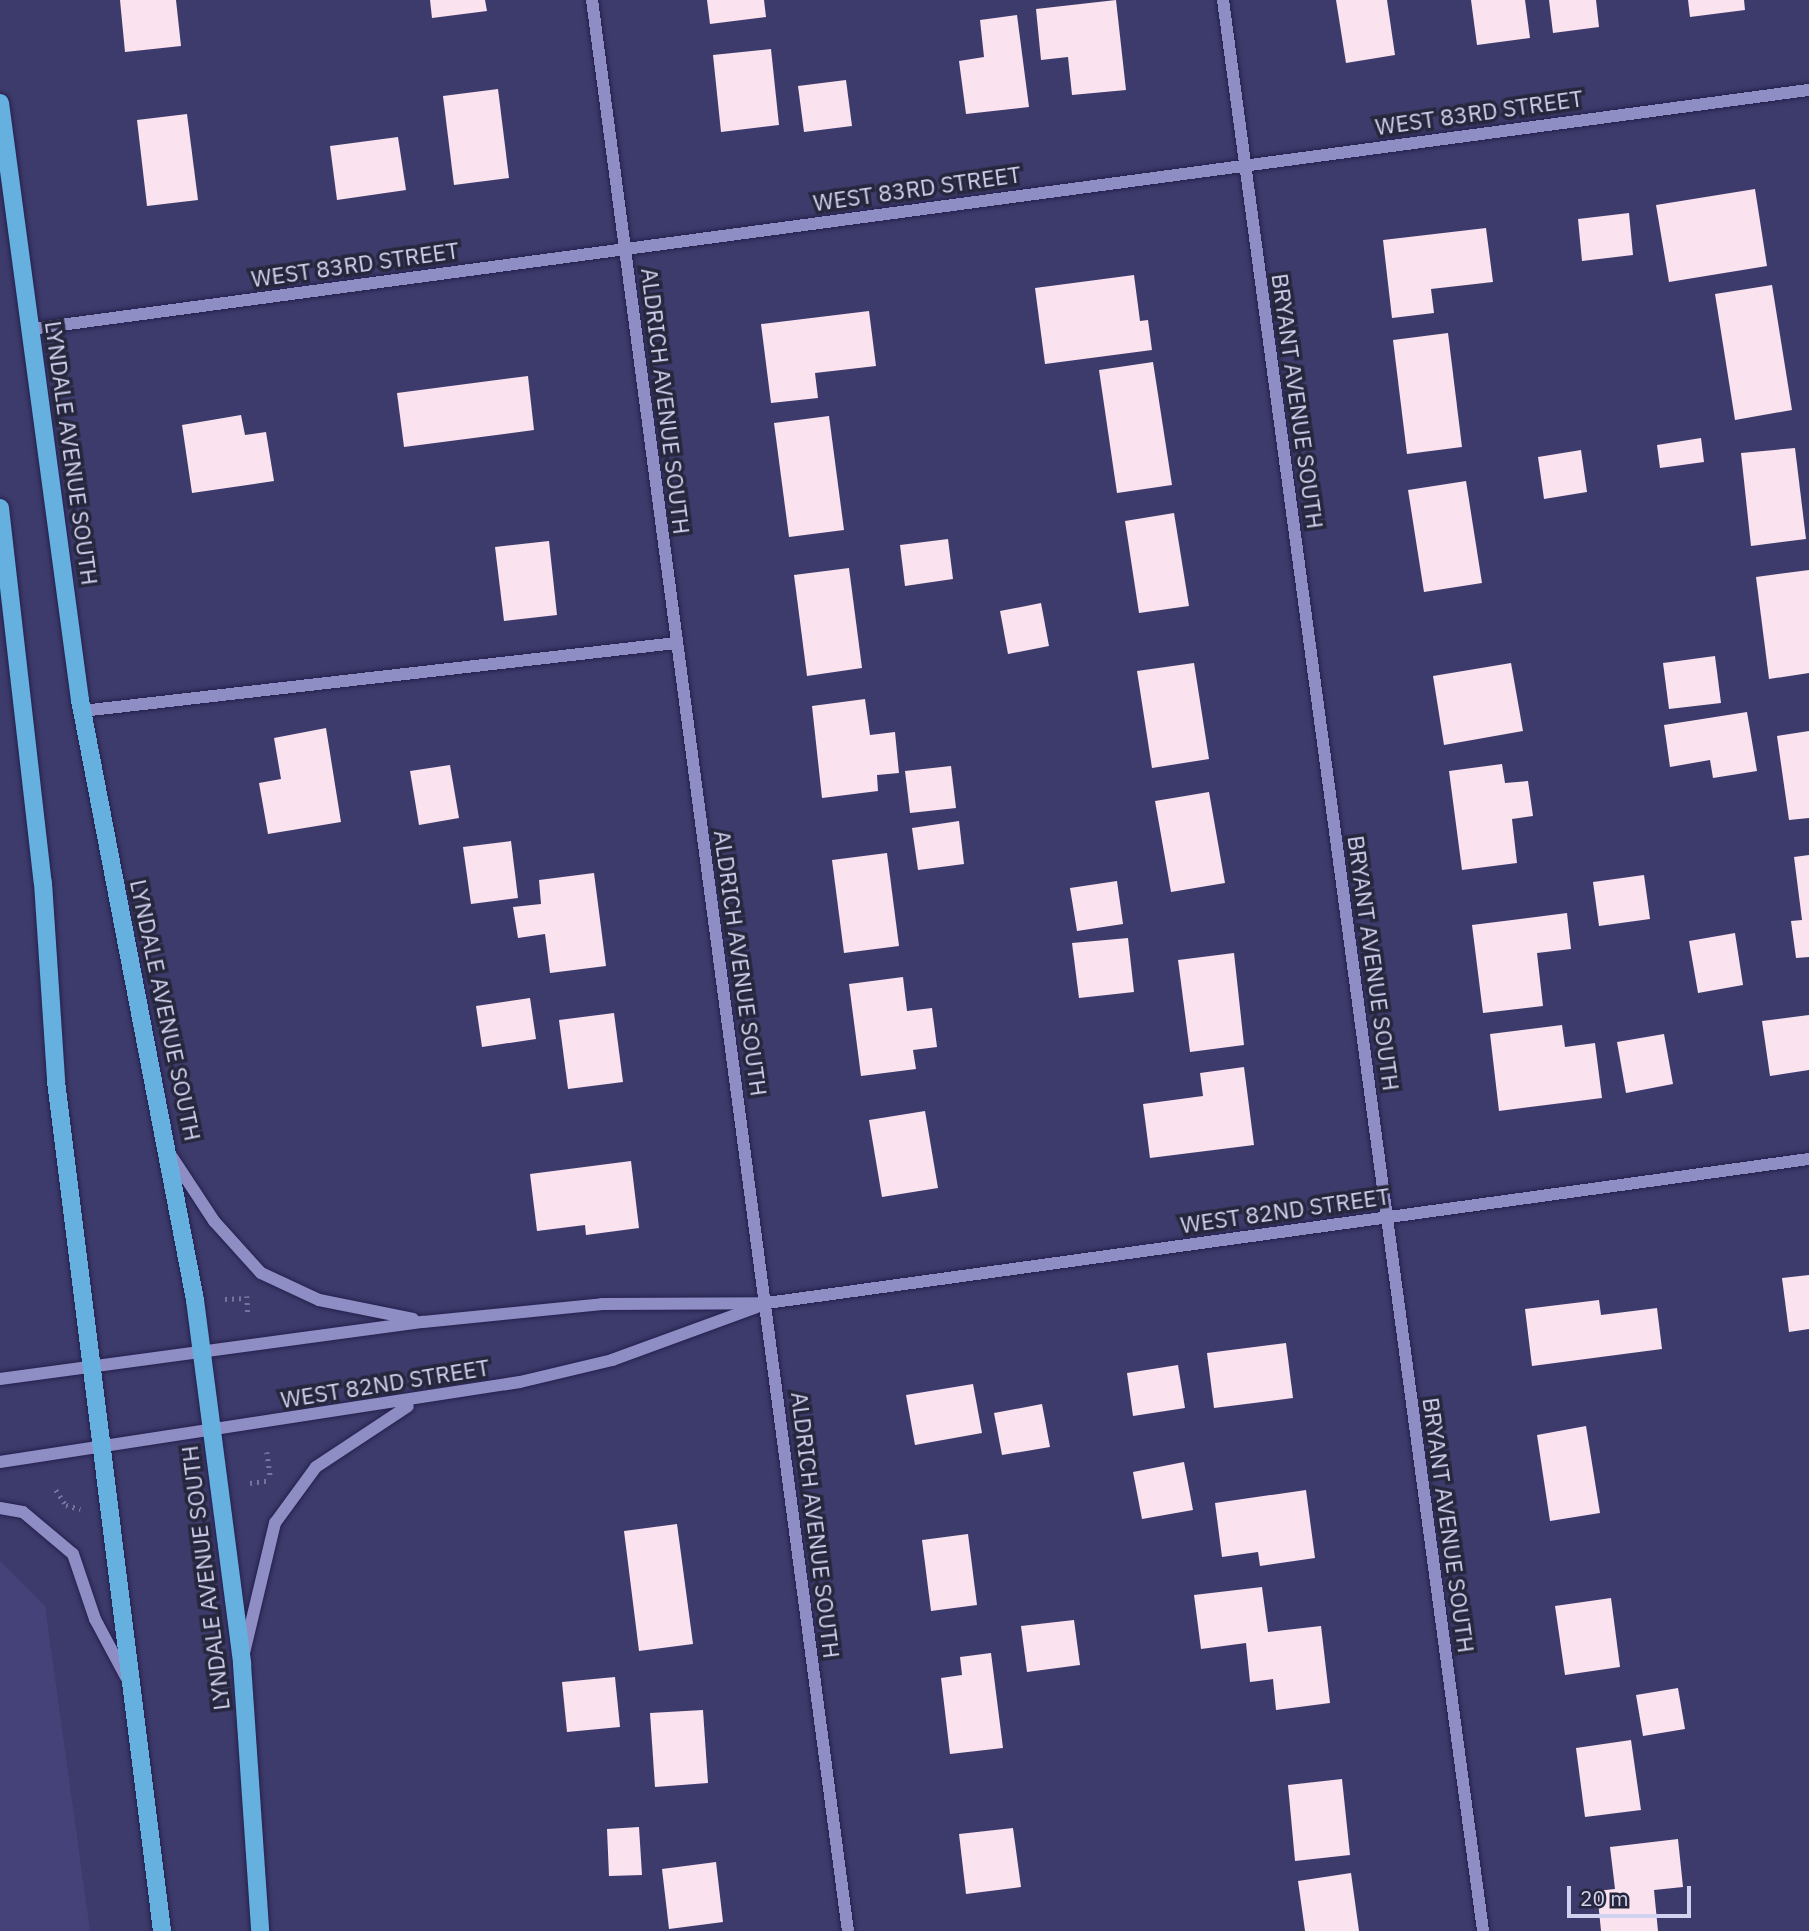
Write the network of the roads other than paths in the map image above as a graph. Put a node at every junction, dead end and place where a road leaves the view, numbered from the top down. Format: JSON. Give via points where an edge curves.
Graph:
{"nodes":[{"id":1,"x":592,"y":0,"type":"edge"},
{"id":2,"x":1223,"y":0,"type":"edge"},
{"id":3,"x":1809,"y":90,"type":"edge"},
{"id":4,"x":0,"y":103,"type":"edge"},
{"id":5,"x":1245,"y":165,"type":"junction"},
{"id":6,"x":626,"y":248,"type":"junction"},
{"id":7,"x":31,"y":329,"type":"junction"},
{"id":8,"x":0,"y":508,"type":"edge"},
{"id":9,"x":676,"y":643,"type":"junction"},
{"id":10,"x":82,"y":711,"type":"junction"},
{"id":11,"x":172,"y":1157,"type":"junction"},
{"id":12,"x":1809,"y":1159,"type":"edge"},
{"id":13,"x":1386,"y":1217,"type":"junction"},
{"id":14,"x":767,"y":1303,"type":"junction"},
{"id":15,"x":424,"y":1322,"type":"junction"},
{"id":16,"x":202,"y":1349,"type":"junction"},
{"id":17,"x":95,"y":1364,"type":"junction"},
{"id":18,"x":0,"y":1379,"type":"edge"},
{"id":19,"x":412,"y":1403,"type":"junction"},
{"id":20,"x":212,"y":1431,"type":"junction"},
{"id":21,"x":106,"y":1447,"type":"junction"},
{"id":22,"x":0,"y":1462,"type":"edge"},
{"id":23,"x":0,"y":1508,"type":"edge"},
{"id":24,"x":242,"y":1664,"type":"junction"},
{"id":25,"x":129,"y":1682,"type":"junction"},
{"id":26,"x":162,"y":1931,"type":"edge"},
{"id":27,"x":260,"y":1931,"type":"edge"},
{"id":28,"x":848,"y":1931,"type":"edge"},
{"id":29,"x":1483,"y":1931,"type":"edge"}],
"edges":[{"from":1,"to":6,"type":"street","name":"ALDRICH AVENUE SOUTH"},
{"from":2,"to":5,"type":"street","name":"BRYANT AVENUE SOUTH"},
{"from":3,"to":5,"type":"street","name":"WEST 83RD STREET"},
{"from":4,"to":7,"type":"main road","name":"LYNDALE AVENUE SOUTH"},
{"from":5,"to":6,"type":"street","name":"WEST 83RD STREET"},
{"from":5,"to":13,"type":"street","name":"BRYANT AVENUE SOUTH"},
{"from":6,"to":7,"type":"street","name":"WEST 83RD STREET"},
{"from":6,"to":9,"type":"street","name":"ALDRICH AVENUE SOUTH"},
{"from":7,"to":10,"type":"main road","name":"LYNDALE AVENUE SOUTH"},
{"from":8,"to":17,"type":"main road","via":[[44,883],[56,1081]]},
{"from":9,"to":10,"type":"street"},
{"from":9,"to":14,"type":"street","name":"ALDRICH AVENUE SOUTH"},
{"from":10,"to":11,"type":"main road","name":"LYNDALE AVENUE SOUTH"},
{"from":11,"to":15,"type":"street","via":[[214,1221],[261,1273],[319,1300]]},
{"from":11,"to":16,"type":"main road","name":"LYNDALE AVENUE SOUTH"},
{"from":12,"to":13,"type":"street","name":"WEST 82ND STREET"},
{"from":13,"to":14,"type":"street","name":"WEST 82ND STREET"},
{"from":13,"to":29,"type":"street","name":"BRYANT AVENUE SOUTH"},
{"from":14,"to":15,"type":"street","name":"WEST 82ND STREET","via":[[602,1304]]},
{"from":14,"to":19,"type":"street","name":"WEST 82ND STREET","via":[[612,1360]]},
{"from":14,"to":28,"type":"street","name":"ALDRICH AVENUE SOUTH"},
{"from":15,"to":16,"type":"street","name":"WEST 82ND STREET"},
{"from":16,"to":17,"type":"street","name":"WEST 82ND STREET"},
{"from":16,"to":20,"type":"main road","name":"LYNDALE AVENUE SOUTH"},
{"from":17,"to":18,"type":"street","name":"WEST 82ND STREET"},
{"from":17,"to":21,"type":"main road"},
{"from":19,"to":20,"type":"street","name":"WEST 82ND STREET"},
{"from":19,"to":24,"type":"street","via":[[316,1466],[275,1523]]},
{"from":20,"to":21,"type":"street","name":"WEST 82ND STREET"},
{"from":20,"to":24,"type":"main road","name":"LYNDALE AVENUE SOUTH"},
{"from":21,"to":22,"type":"street","name":"WEST 82ND STREET"},
{"from":21,"to":25,"type":"main road"},
{"from":23,"to":25,"type":"street","via":[[23,1512],[73,1554],[96,1619]]},
{"from":24,"to":27,"type":"main road","name":"LYNDALE AVENUE SOUTH"},
{"from":25,"to":26,"type":"main road"}]}
